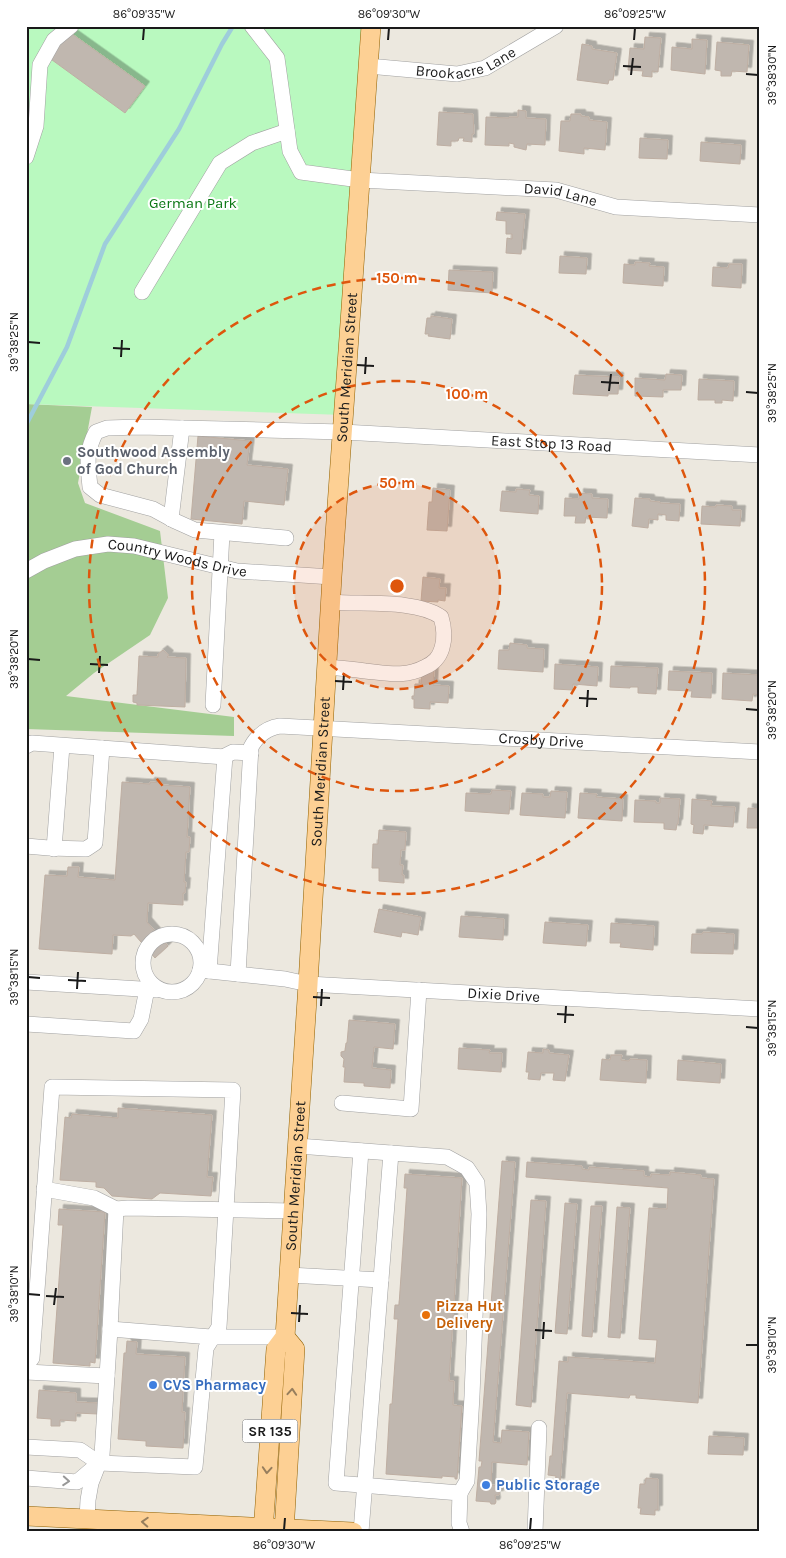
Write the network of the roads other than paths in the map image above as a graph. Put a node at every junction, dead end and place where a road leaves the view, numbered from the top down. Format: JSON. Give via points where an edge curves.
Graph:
{"nodes":[{"id":1,"x":71,"y":26,"type":"edge"},
{"id":2,"x":252,"y":26,"type":"edge"},
{"id":3,"x":371,"y":26,"type":"edge"},
{"id":4,"x":556,"y":26,"type":"edge"},
{"id":5,"x":368,"y":66,"type":"junction"},
{"id":6,"x":287,"y":131,"type":"junction"},
{"id":7,"x":26,"y":156,"type":"edge"},
{"id":8,"x":360,"y":180,"type":"junction"},
{"id":9,"x":760,"y":215,"type":"edge"},
{"id":10,"x":142,"y":292,"type":"dead end"},
{"id":11,"x":182,"y":428,"type":"junction"},
{"id":12,"x":343,"y":432,"type":"junction"},
{"id":13,"x":760,"y":455,"type":"edge"},
{"id":14,"x":171,"y":519,"type":"junction"},
{"id":15,"x":222,"y":533,"type":"junction"},
{"id":16,"x":286,"y":538,"type":"dead end"},
{"id":17,"x":221,"y":567,"type":"junction"},
{"id":18,"x":26,"y":571,"type":"edge"},
{"id":19,"x":332,"y":577,"type":"junction"},
{"id":20,"x":331,"y":602,"type":"junction"},
{"id":21,"x":326,"y":667,"type":"junction"},
{"id":22,"x":214,"y":705,"type":"dead end"},
{"id":23,"x":322,"y":728,"type":"junction"},
{"id":24,"x":26,"y":746,"type":"edge"},
{"id":25,"x":62,"y":746,"type":"junction"},
{"id":26,"x":102,"y":748,"type":"junction"},
{"id":27,"x":760,"y":752,"type":"edge"},
{"id":28,"x":251,"y":753,"type":"junction"},
{"id":29,"x":225,"y":757,"type":"junction"},
{"id":30,"x":26,"y":846,"type":"edge"},
{"id":31,"x":54,"y":848,"type":"junction"},
{"id":32,"x":204,"y":970,"type":"junction"},
{"id":33,"x":238,"y":974,"type":"junction"},
{"id":34,"x":26,"y":982,"type":"edge"},
{"id":35,"x":308,"y":984,"type":"junction"},
{"id":36,"x":155,"y":989,"type":"junction"},
{"id":37,"x":419,"y":990,"type":"junction"},
{"id":38,"x":760,"y":1009,"type":"edge"},
{"id":39,"x":26,"y":1024,"type":"edge"},
{"id":40,"x":342,"y":1103,"type":"dead end"},
{"id":41,"x":298,"y":1146,"type":"junction"},
{"id":42,"x":361,"y":1150,"type":"junction"},
{"id":43,"x":391,"y":1153,"type":"junction"},
{"id":44,"x":44,"y":1188,"type":"junction"},
{"id":45,"x":116,"y":1209,"type":"junction"},
{"id":46,"x":226,"y":1210,"type":"junction"},
{"id":47,"x":293,"y":1211,"type":"junction"},
{"id":48,"x":289,"y":1275,"type":"junction"},
{"id":49,"x":351,"y":1279,"type":"junction"},
{"id":50,"x":381,"y":1280,"type":"junction"},
{"id":51,"x":110,"y":1329,"type":"junction"},
{"id":52,"x":212,"y":1337,"type":"junction"},
{"id":53,"x":285,"y":1337,"type":"junction"},
{"id":54,"x":26,"y":1366,"type":"edge"},
{"id":55,"x":26,"y":1372,"type":"edge"},
{"id":56,"x":107,"y":1376,"type":"junction"},
{"id":57,"x":539,"y":1428,"type":"dead end"},
{"id":58,"x":26,"y":1447,"type":"edge"},
{"id":59,"x":99,"y":1463,"type":"junction"},
{"id":60,"x":26,"y":1478,"type":"edge"},
{"id":61,"x":365,"y":1486,"type":"junction"},
{"id":62,"x":460,"y":1493,"type":"junction"},
{"id":63,"x":26,"y":1516,"type":"edge"},
{"id":64,"x":87,"y":1519,"type":"junction"},
{"id":65,"x":263,"y":1530,"type":"edge"},
{"id":66,"x":284,"y":1530,"type":"edge"},
{"id":67,"x":354,"y":1532,"type":"edge"},
{"id":68,"x":361,"y":1532,"type":"edge"},
{"id":69,"x":462,"y":1532,"type":"edge"},
{"id":70,"x":535,"y":1532,"type":"edge"}],
"edges":[{"from":1,"to":7,"type":"street","via":[[54,40],[40,65],[36,126]]},
{"from":2,"to":6,"type":"street","via":[[277,58]]},
{"from":3,"to":5,"type":"main road","name":"South Meridian Street","number":"SR 135"},
{"from":4,"to":5,"type":"street","name":"Brookacre Lane","via":[[485,68],[458,74]]},
{"from":5,"to":8,"type":"main road","name":"South Meridian Street","number":"SR 135"},
{"from":6,"to":8,"type":"street","name":"David Lane","via":[[290,151],[300,172]]},
{"from":6,"to":10,"type":"street","via":[[252,143],[220,163]]},
{"from":8,"to":9,"type":"street","name":"David Lane","via":[[556,190],[616,208]]},
{"from":8,"to":12,"type":"main road","name":"South Meridian Street","number":"SR 135"},
{"from":11,"to":12,"type":"street","name":"East Stop 13 Road"},
{"from":11,"to":14,"type":"street"},
{"from":11,"to":14,"type":"street","name":"East Stop 13 Road","via":[[107,428],[96,432],[89,445],[90,487],[100,495],[152,509]]},
{"from":12,"to":13,"type":"street","name":"East Stop 13 Road"},
{"from":12,"to":19,"type":"main road","name":"South Meridian Street","number":"SR 135"},
{"from":14,"to":15,"type":"street","name":"East Stop 13 Road","via":[[195,530]]},
{"from":15,"to":16,"type":"street","name":"East Stop 13 Road"},
{"from":15,"to":17,"type":"street"},
{"from":17,"to":18,"type":"street","name":"Country Woods Drive","via":[[134,546],[108,544],[75,549]]},
{"from":17,"to":19,"type":"street","name":"Country Woods Drive","via":[[237,571]]},
{"from":17,"to":22,"type":"street"},
{"from":19,"to":20,"type":"main road","name":"South Meridian Street","number":"SR 135"},
{"from":20,"to":21,"type":"main road","name":"South Meridian Street","number":"SR 135"},
{"from":20,"to":21,"type":"street","via":[[393,604],[425,609],[441,618],[444,642],[435,661],[410,674]]},
{"from":21,"to":23,"type":"main road","name":"South Meridian Street","number":"SR 135"},
{"from":23,"to":27,"type":"street","name":"Crosby Drive"},
{"from":23,"to":28,"type":"street","name":"Crosby Drive","via":[[274,727],[257,738]]},
{"from":23,"to":35,"type":"main road","name":"South Meridian Street","number":"SR 135"},
{"from":24,"to":25,"type":"street","via":[[32,743]]},
{"from":25,"to":26,"type":"street"},
{"from":25,"to":31,"type":"street"},
{"from":26,"to":29,"type":"street"},
{"from":26,"to":31,"type":"street","via":[[95,843],[86,849]]},
{"from":28,"to":29,"type":"street","via":[[233,752]]},
{"from":28,"to":33,"type":"street"},
{"from":29,"to":32,"type":"street"},
{"from":30,"to":31,"type":"street"},
{"from":32,"to":33,"type":"street","name":"Dixie Drive"},
{"from":32,"to":36,"type":"street","via":[[181,990]]},
{"from":32,"to":36,"type":"street","via":[[198,951],[185,937],[167,934],[158,937],[150,943],[143,960],[144,970]]},
{"from":33,"to":35,"type":"street","name":"Dixie Drive"},
{"from":34,"to":36,"type":"street"},
{"from":35,"to":37,"type":"street","name":"Dixie Drive"},
{"from":35,"to":41,"type":"main road","name":"South Meridian Street","number":"SR 135"},
{"from":36,"to":39,"type":"street","via":[[134,1031]]},
{"from":37,"to":38,"type":"street","name":"Dixie Drive"},
{"from":37,"to":40,"type":"street","via":[[411,1108]]},
{"from":41,"to":42,"type":"street"},
{"from":41,"to":47,"type":"main road","name":"South Meridian Street","number":"SR 135"},
{"from":42,"to":43,"type":"street"},
{"from":42,"to":49,"type":"street"},
{"from":43,"to":50,"type":"street"},
{"from":43,"to":62,"type":"street","via":[[447,1157],[467,1168],[477,1183],[479,1214],[471,1415],[467,1481]]},
{"from":44,"to":45,"type":"street","via":[[94,1198]]},
{"from":44,"to":46,"type":"street","via":[[52,1087],[234,1090]]},
{"from":44,"to":54,"type":"street","via":[[32,1358]]},
{"from":45,"to":46,"type":"street"},
{"from":45,"to":51,"type":"street"},
{"from":46,"to":47,"type":"street"},
{"from":46,"to":52,"type":"street","via":[[219,1327]]},
{"from":47,"to":48,"type":"main road","name":"South Meridian Street","number":"SR 135"},
{"from":48,"to":49,"type":"street"},
{"from":48,"to":53,"type":"main road","name":"South Meridian Street","number":"SR 135"},
{"from":49,"to":50,"type":"street"},
{"from":49,"to":61,"type":"street","via":[[336,1483]]},
{"from":50,"to":61,"type":"street"},
{"from":51,"to":52,"type":"street"},
{"from":51,"to":56,"type":"street"},
{"from":52,"to":53,"type":"street"},
{"from":52,"to":59,"type":"street","via":[[206,1348],[196,1467]]},
{"from":53,"to":65,"type":"main road","name":"South Meridian Street","number":"SR 135","one_way":true,"via":[[276,1349]]},
{"from":66,"to":53,"type":"main road","name":"South Meridian Street","number":"SR 135","one_way":true,"via":[[295,1349]]},
{"from":55,"to":56,"type":"street"},
{"from":56,"to":59,"type":"street"},
{"from":57,"to":70,"type":"street"},
{"from":58,"to":59,"type":"street","via":[[80,1450]]},
{"from":60,"to":59,"type":"street","one_way":true,"via":[[77,1482]]},
{"from":59,"to":64,"type":"street","via":[[90,1491]]},
{"from":61,"to":62,"type":"street"},
{"from":61,"to":68,"type":"street"},
{"from":62,"to":69,"type":"street","via":[[459,1523]]},
{"from":63,"to":64,"type":"main road"},
{"from":65,"to":64,"type":"main road","one_way":true},
{"from":65,"to":66,"type":"main road"},
{"from":66,"to":67,"type":"main road"}]}
